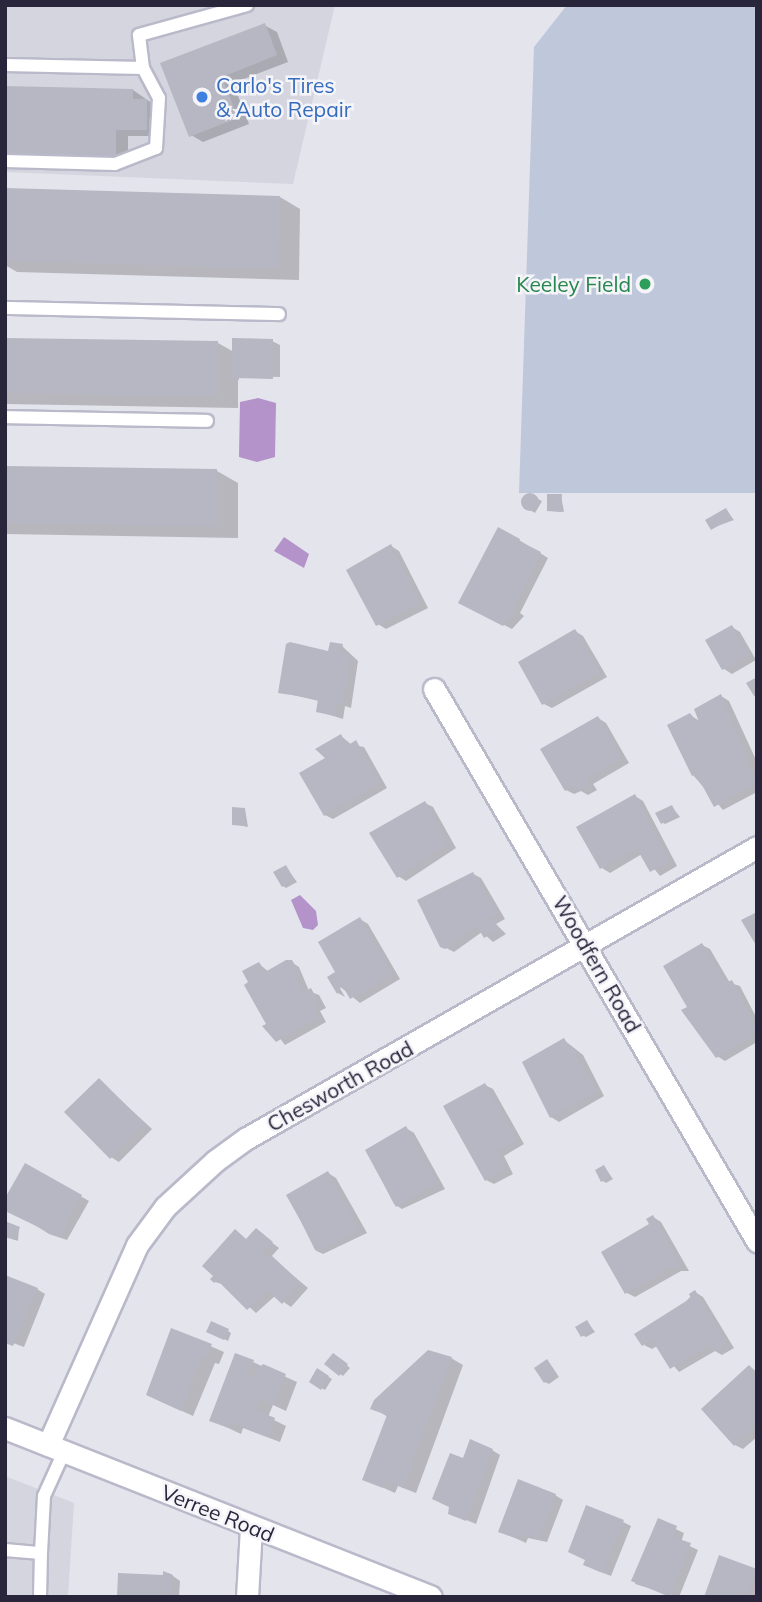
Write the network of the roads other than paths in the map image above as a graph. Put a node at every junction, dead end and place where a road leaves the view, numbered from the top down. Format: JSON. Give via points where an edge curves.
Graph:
{"nodes":[{"id":1,"x":247,"y":5,"type":"edge"},
{"id":2,"x":5,"y":65,"type":"edge"},
{"id":3,"x":143,"y":68,"type":"junction"},
{"id":4,"x":5,"y":161,"type":"edge"},
{"id":5,"x":5,"y":308,"type":"edge"},
{"id":6,"x":279,"y":314,"type":"dead end"},
{"id":7,"x":5,"y":417,"type":"edge"},
{"id":8,"x":207,"y":421,"type":"dead end"},
{"id":9,"x":434,"y":689,"type":"dead end"},
{"id":10,"x":757,"y":846,"type":"edge"},
{"id":11,"x":587,"y":947,"type":"junction"},
{"id":12,"x":757,"y":1241,"type":"edge"},
{"id":13,"x":5,"y":1428,"type":"edge"},
{"id":14,"x":56,"y":1448,"type":"junction"},
{"id":15,"x":251,"y":1527,"type":"junction"},
{"id":16,"x":5,"y":1550,"type":"edge"},
{"id":17,"x":41,"y":1553,"type":"junction"},
{"id":18,"x":40,"y":1597,"type":"edge"},
{"id":19,"x":247,"y":1597,"type":"edge"},
{"id":20,"x":431,"y":1597,"type":"edge"}],
"edges":[{"from":1,"to":3,"type":"lane","via":[[139,35]]},
{"from":2,"to":3,"type":"lane"},
{"from":3,"to":4,"type":"lane","via":[[159,98],[156,148],[115,164]]},
{"from":5,"to":6,"type":"lane"},
{"from":7,"to":8,"type":"lane"},
{"from":9,"to":11,"type":"street","name":"Woodfern Road"},
{"from":10,"to":11,"type":"street","name":"Chesworth Road"},
{"from":11,"to":12,"type":"street","name":"Woodfern Road"},
{"from":11,"to":14,"type":"street","name":"Chesworth Road","via":[[247,1138],[175,1196],[137,1245]]},
{"from":13,"to":14,"type":"street","name":"Verree Road"},
{"from":14,"to":15,"type":"street","name":"Verree Road"},
{"from":14,"to":17,"type":"lane","via":[[44,1496]]},
{"from":15,"to":19,"type":"street"},
{"from":15,"to":20,"type":"street","name":"Verree Road"},
{"from":16,"to":17,"type":"lane"},
{"from":17,"to":18,"type":"lane"}]}
